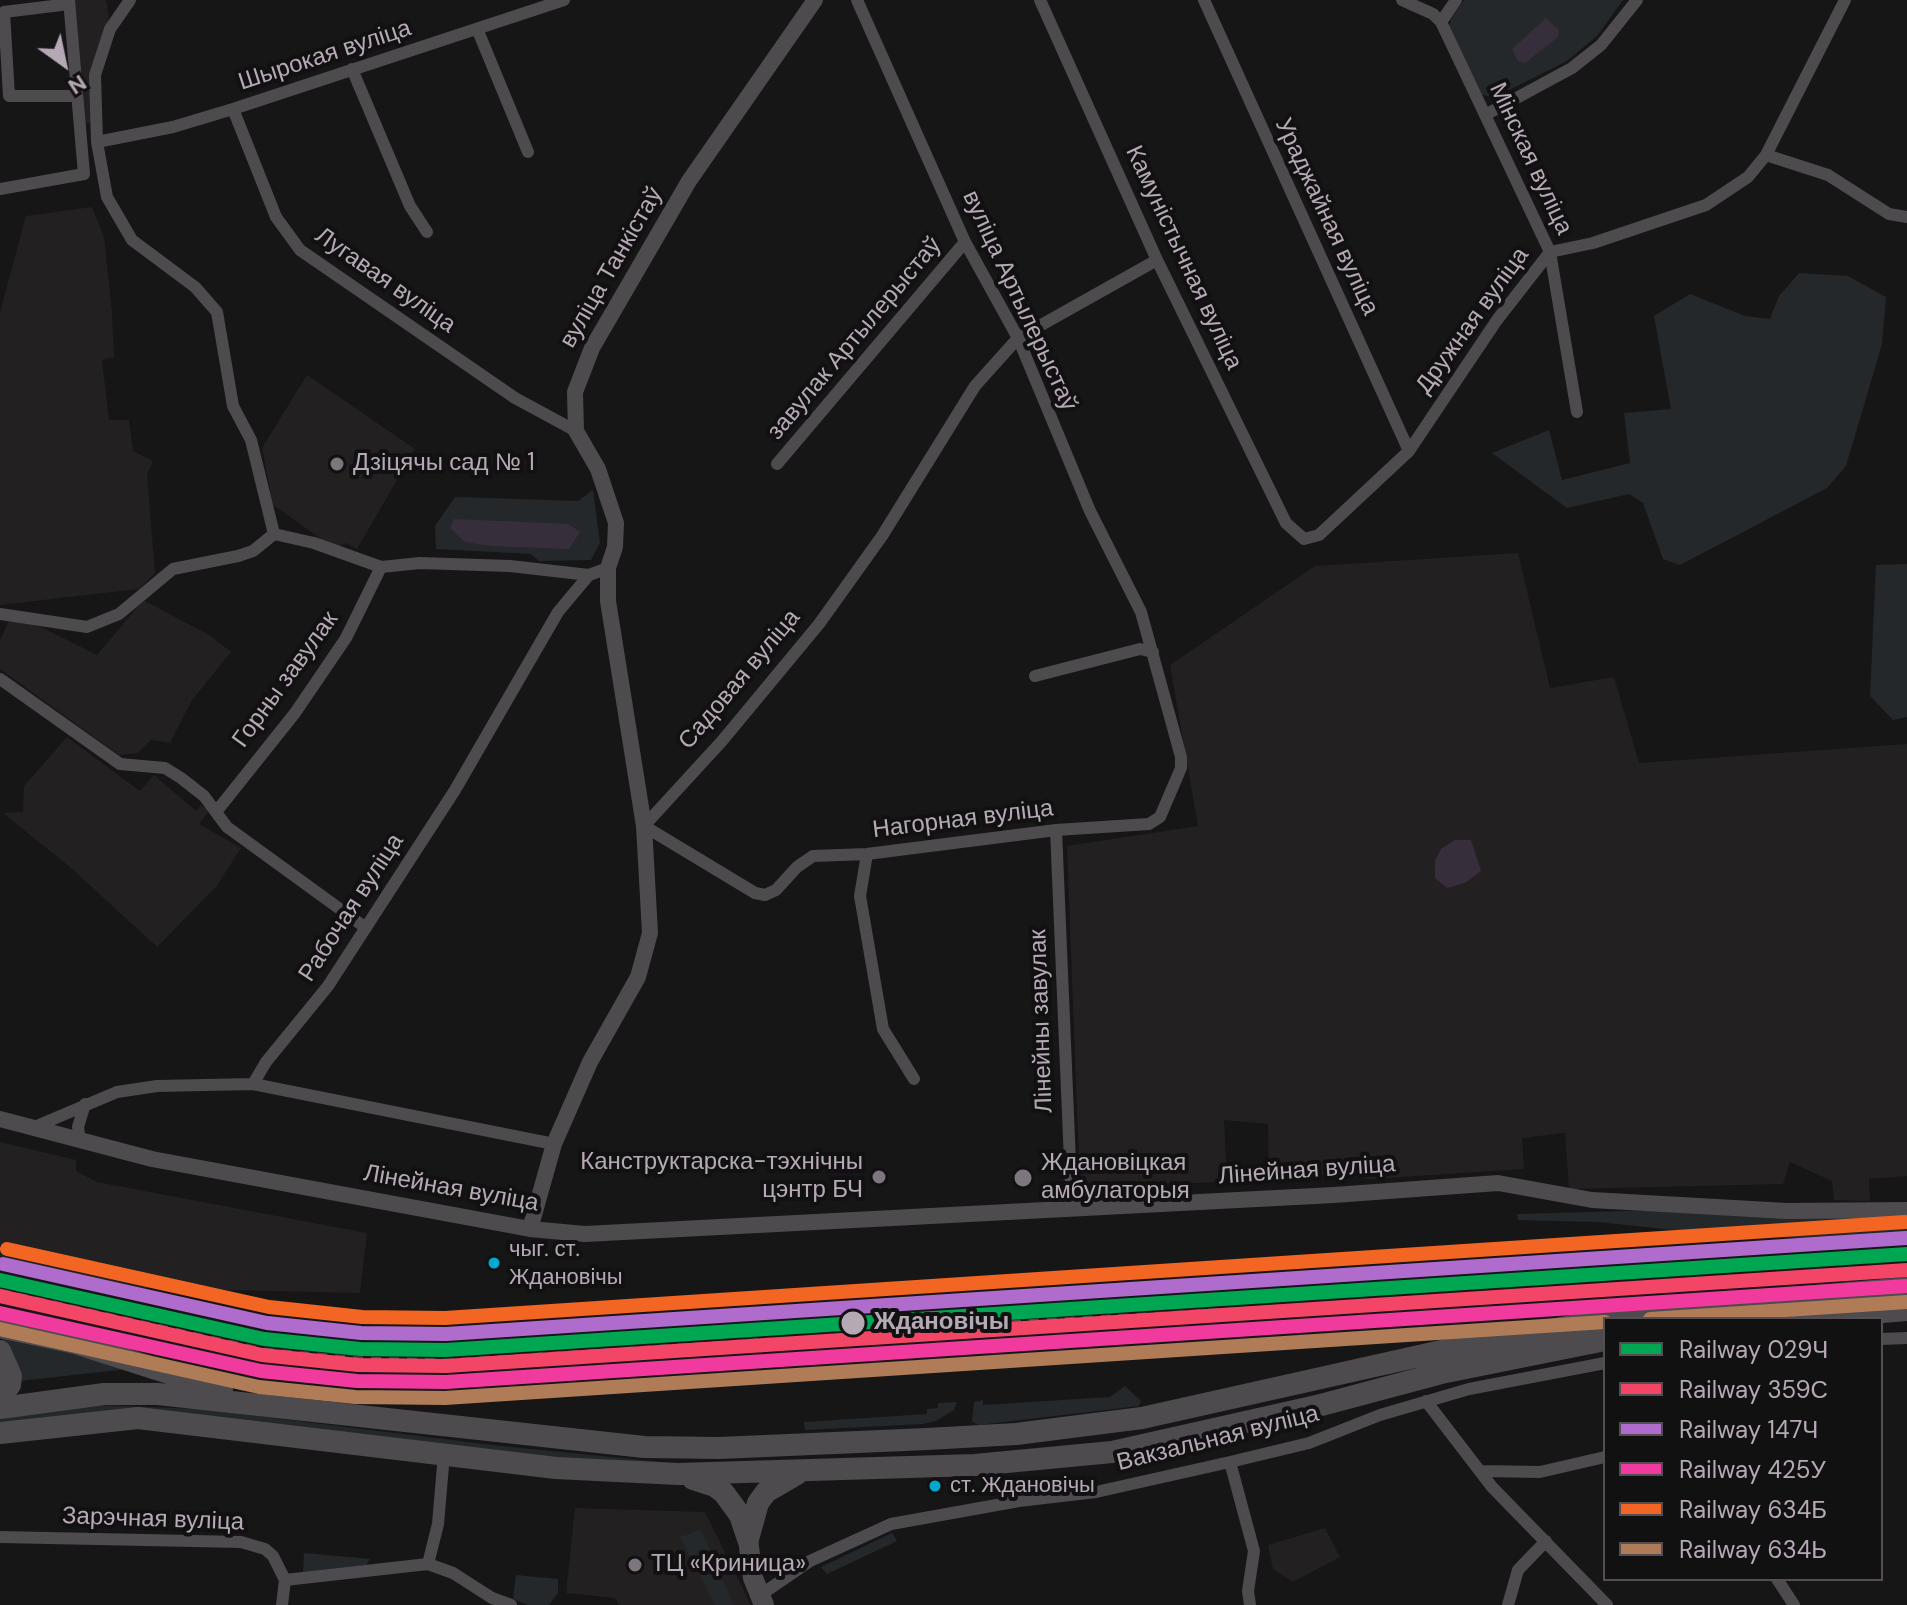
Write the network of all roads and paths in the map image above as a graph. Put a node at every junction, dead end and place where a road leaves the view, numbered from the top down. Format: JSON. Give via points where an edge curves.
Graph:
{"nodes":[{"id":1,"x":130,"y":0,"type":"edge"},
{"id":2,"x":564,"y":0,"type":"edge"},
{"id":3,"x":815,"y":0,"type":"edge"},
{"id":4,"x":857,"y":0,"type":"edge"},
{"id":5,"x":1040,"y":0,"type":"edge"},
{"id":6,"x":1204,"y":0,"type":"edge"},
{"id":7,"x":1402,"y":0,"type":"edge"},
{"id":8,"x":1456,"y":0,"type":"edge"},
{"id":9,"x":1637,"y":0,"type":"edge"},
{"id":10,"x":1845,"y":0,"type":"edge"},
{"id":11,"x":69,"y":2,"type":"edge"},
{"id":12,"x":1441,"y":22,"type":"junction"},
{"id":13,"x":478,"y":31,"type":"junction"},
{"id":14,"x":352,"y":69,"type":"junction"},
{"id":15,"x":5,"y":96,"type":"edge"},
{"id":16,"x":77,"y":96,"type":"junction"},
{"id":17,"x":233,"y":109,"type":"junction"},
{"id":18,"x":1485,"y":115,"type":"junction"},
{"id":19,"x":97,"y":142,"type":"junction"},
{"id":20,"x":528,"y":152,"type":"dead end"},
{"id":21,"x":1766,"y":155,"type":"junction"},
{"id":22,"x":0,"y":189,"type":"edge"},
{"id":23,"x":1907,"y":217,"type":"edge"},
{"id":24,"x":427,"y":232,"type":"dead end"},
{"id":25,"x":965,"y":242,"type":"junction"},
{"id":26,"x":1550,"y":252,"type":"junction"},
{"id":27,"x":1157,"y":260,"type":"junction"},
{"id":28,"x":1018,"y":338,"type":"junction"},
{"id":29,"x":1577,"y":412,"type":"dead end"},
{"id":30,"x":576,"y":431,"type":"junction"},
{"id":31,"x":1409,"y":451,"type":"junction"},
{"id":32,"x":777,"y":464,"type":"dead end"},
{"id":33,"x":1292,"y":532,"type":"joint"},
{"id":34,"x":274,"y":534,"type":"junction"},
{"id":35,"x":381,"y":567,"type":"junction"},
{"id":36,"x":608,"y":568,"type":"junction"},
{"id":37,"x":589,"y":575,"type":"junction"},
{"id":38,"x":0,"y":614,"type":"edge"},
{"id":39,"x":1154,"y":659,"type":"junction"},
{"id":40,"x":1035,"y":676,"type":"dead end"},
{"id":41,"x":0,"y":679,"type":"edge"},
{"id":42,"x":216,"y":812,"type":"junction"},
{"id":43,"x":644,"y":826,"type":"junction"},
{"id":44,"x":1056,"y":830,"type":"junction"},
{"id":45,"x":867,"y":854,"type":"junction"},
{"id":46,"x":366,"y":928,"type":"junction"},
{"id":47,"x":914,"y":1079,"type":"dead end"},
{"id":48,"x":253,"y":1084,"type":"junction"},
{"id":49,"x":85,"y":1104,"type":"junction"},
{"id":50,"x":0,"y":1119,"type":"edge"},
{"id":51,"x":32,"y":1128,"type":"junction"},
{"id":52,"x":80,"y":1141,"type":"junction"},
{"id":53,"x":554,"y":1144,"type":"junction"},
{"id":54,"x":1072,"y":1209,"type":"junction"},
{"id":55,"x":1907,"y":1210,"type":"edge"},
{"id":56,"x":530,"y":1229,"type":"junction"},
{"id":57,"x":1907,"y":1288,"type":"edge"},
{"id":58,"x":1907,"y":1310,"type":"edge"},
{"id":59,"x":1619,"y":1317,"type":"edge"},
{"id":60,"x":1825,"y":1317,"type":"edge"},
{"id":61,"x":1603,"y":1320,"type":"edge"},
{"id":62,"x":0,"y":1327,"type":"edge"},
{"id":63,"x":1907,"y":1338,"type":"edge"},
{"id":64,"x":1883,"y":1339,"type":"edge"},
{"id":65,"x":1603,"y":1340,"type":"edge"},
{"id":66,"x":0,"y":1351,"type":"edge"},
{"id":67,"x":1603,"y":1363,"type":"edge"},
{"id":68,"x":0,"y":1397,"type":"edge"},
{"id":69,"x":1426,"y":1401,"type":"junction"},
{"id":70,"x":268,"y":1405,"type":"junction"},
{"id":71,"x":0,"y":1408,"type":"edge"},
{"id":72,"x":2,"y":1433,"type":"edge"},
{"id":73,"x":444,"y":1454,"type":"junction"},
{"id":74,"x":1603,"y":1457,"type":"edge"},
{"id":75,"x":1230,"y":1462,"type":"junction"},
{"id":76,"x":1482,"y":1471,"type":"junction"},
{"id":77,"x":799,"y":1472,"type":"junction"},
{"id":78,"x":678,"y":1474,"type":"junction"},
{"id":79,"x":0,"y":1537,"type":"edge"},
{"id":80,"x":748,"y":1539,"type":"junction"},
{"id":81,"x":1546,"y":1541,"type":"junction"},
{"id":82,"x":428,"y":1564,"type":"junction"},
{"id":83,"x":285,"y":1580,"type":"junction"},
{"id":84,"x":1778,"y":1581,"type":"edge"},
{"id":85,"x":761,"y":1601,"type":"edge"},
{"id":86,"x":282,"y":1605,"type":"edge"},
{"id":87,"x":511,"y":1605,"type":"edge"},
{"id":88,"x":1250,"y":1605,"type":"edge"},
{"id":89,"x":1508,"y":1605,"type":"edge"},
{"id":90,"x":1607,"y":1605,"type":"edge"},
{"id":91,"x":1794,"y":1605,"type":"edge"}],
"edges":[{"from":1,"to":19,"type":"street","via":[[99,57]]},
{"from":2,"to":13,"type":"street","name":"Шырокая вуліца"},
{"from":3,"to":30,"type":"street","name":"вуліца Танкістаў","via":[[689,181],[592,348],[575,392]]},
{"from":4,"to":25,"type":"street","name":"вуліца Артылерыстаў"},
{"from":5,"to":27,"type":"street","name":"Камуністычная вуліца"},
{"from":6,"to":31,"type":"street","name":"Ураджайная вуліца"},
{"from":7,"to":12,"type":"street"},
{"from":8,"to":12,"type":"street"},
{"from":9,"to":18,"type":"street","via":[[1601,45],[1572,68]]},
{"from":10,"to":21,"type":"street","name":"Дружная вуліца"},
{"from":11,"to":15,"type":"street","via":[[4,12]]},
{"from":11,"to":16,"type":"street"},
{"from":12,"to":18,"type":"street","name":"Мінская вуліца"},
{"from":13,"to":14,"type":"street","name":"Шырокая вуліца"},
{"from":13,"to":20,"type":"street"},
{"from":14,"to":17,"type":"street","name":"Шырокая вуліца"},
{"from":14,"to":24,"type":"street","via":[[410,206]]},
{"from":15,"to":16,"type":"street"},
{"from":16,"to":22,"type":"street","via":[[84,174]]},
{"from":17,"to":19,"type":"street","name":"Шырокая вуліца"},
{"from":17,"to":30,"type":"street","name":"Лугавая вуліца","via":[[276,217],[300,250],[515,398]]},
{"from":18,"to":26,"type":"street","name":"Мінская вуліца"},
{"from":19,"to":34,"type":"street","via":[[116,218],[132,240],[195,287],[217,312],[233,406],[251,440]]},
{"from":21,"to":23,"type":"street","via":[[1828,175],[1889,214]]},
{"from":21,"to":26,"type":"street","name":"Дружная вуліца","via":[[1748,177],[1706,205]]},
{"from":25,"to":28,"type":"street","name":"вуліца Артылерыстаў"},
{"from":25,"to":32,"type":"street","name":"завулак Артылерыстаў"},
{"from":26,"to":29,"type":"street","name":"Мінская вуліца"},
{"from":26,"to":31,"type":"street","name":"Дружная вуліца"},
{"from":27,"to":28,"type":"street","name":"Садовая вуліца"},
{"from":27,"to":33,"type":"street","name":"Камуністычная вуліца"},
{"from":28,"to":39,"type":"street","name":"вуліца Артылерыстаў","via":[[1090,511],[1141,612]]},
{"from":28,"to":43,"type":"street","name":"Садовая вуліца","via":[[975,386],[882,536],[819,624]]},
{"from":30,"to":36,"type":"street","name":"вуліца Танкістаў","via":[[612,502],[615,547]]},
{"from":31,"to":33,"type":"street","name":"Дружная вуліца","via":[[1319,535],[1304,539]]},
{"from":34,"to":35,"type":"street"},
{"from":34,"to":38,"type":"street","via":[[253,551],[173,569],[119,614],[87,627]]},
{"from":35,"to":37,"type":"street","via":[[510,566]]},
{"from":35,"to":42,"type":"street","name":"Горны завулак","via":[[337,651]]},
{"from":36,"to":37,"type":"street","name":"Рабочая вуліца"},
{"from":36,"to":43,"type":"street","name":"вуліца Танкістаў","via":[[608,601]]},
{"from":37,"to":46,"type":"street","name":"Рабочая вуліца","via":[[558,612],[455,790]]},
{"from":39,"to":40,"type":"street","via":[[1140,649]]},
{"from":39,"to":44,"type":"street","name":"Нагорная вуліца","via":[[1181,757],[1160,817],[1130,827]]},
{"from":41,"to":42,"type":"street","via":[[120,764],[165,768],[204,796]]},
{"from":42,"to":46,"type":"street","via":[[227,827]]},
{"from":43,"to":45,"type":"street","name":"Нагорная вуліца","via":[[761,895],[776,890],[813,856]]},
{"from":43,"to":53,"type":"street","via":[[650,933],[646,955]]},
{"from":44,"to":45,"type":"street","name":"Нагорная вуліца"},
{"from":44,"to":54,"type":"street","name":"Лінейны завулак"},
{"from":45,"to":47,"type":"street","via":[[860,896],[883,1029]]},
{"from":46,"to":48,"type":"street","name":"Рабочая вуліца"},
{"from":48,"to":49,"type":"street","via":[[157,1086]]},
{"from":48,"to":53,"type":"street"},
{"from":49,"to":51,"type":"street"},
{"from":49,"to":52,"type":"street"},
{"from":50,"to":51,"type":"street","name":"Лінейная вуліца"},
{"from":51,"to":52,"type":"street","name":"Лінейная вуліца"},
{"from":52,"to":56,"type":"street","name":"Лінейная вуліца"},
{"from":53,"to":56,"type":"street"},
{"from":54,"to":55,"type":"street","name":"Лінейная вуліца","via":[[1498,1183],[1592,1200],[1787,1211]]},
{"from":54,"to":56,"type":"street","name":"Лінейная вуліца","via":[[668,1232]]},
{"from":57,"to":59,"type":"highway"},
{"from":58,"to":60,"type":"highway"},
{"from":61,"to":70,"type":"highway","via":[[1142,1418],[1016,1434],[792,1446],[644,1447]]},
{"from":62,"to":70,"type":"highway","via":[[75,1343]]},
{"from":63,"to":64,"type":"street"},
{"from":65,"to":77,"type":"highway","via":[[1441,1373],[1112,1452],[975,1465]]},
{"from":66,"to":68,"type":"highway","via":[[11,1376]]},
{"from":67,"to":69,"type":"street","name":"Вакзальная вуліца"},
{"from":69,"to":75,"type":"street","name":"Вакзальная вуліца","via":[[1309,1443]]},
{"from":69,"to":76,"type":"street"},
{"from":70,"to":71,"type":"highway","via":[[118,1394]]},
{"from":72,"to":73,"type":"highway","via":[[138,1418]]},
{"from":73,"to":78,"type":"highway","via":[[556,1468]]},
{"from":73,"to":82,"type":"street","via":[[438,1524]]},
{"from":74,"to":76,"type":"street","via":[[1540,1472]]},
{"from":75,"to":85,"type":"street","name":"Вакзальная вуліца","via":[[1096,1492],[891,1524],[810,1561]]},
{"from":75,"to":88,"type":"street","via":[[1254,1551]]},
{"from":76,"to":81,"type":"street"},
{"from":77,"to":78,"type":"highway"},
{"from":77,"to":80,"type":"highway","via":[[766,1492]]},
{"from":78,"to":80,"type":"highway","via":[[724,1493],[740,1515]]},
{"from":79,"to":83,"type":"street","name":"Зарэчная вуліца","via":[[241,1542],[265,1549]]},
{"from":80,"to":85,"type":"main road"},
{"from":81,"to":89,"type":"street","via":[[1518,1570]]},
{"from":81,"to":90,"type":"street"},
{"from":82,"to":83,"type":"street"},
{"from":82,"to":87,"type":"street"},
{"from":83,"to":86,"type":"street"},
{"from":84,"to":91,"type":"street"}]}
